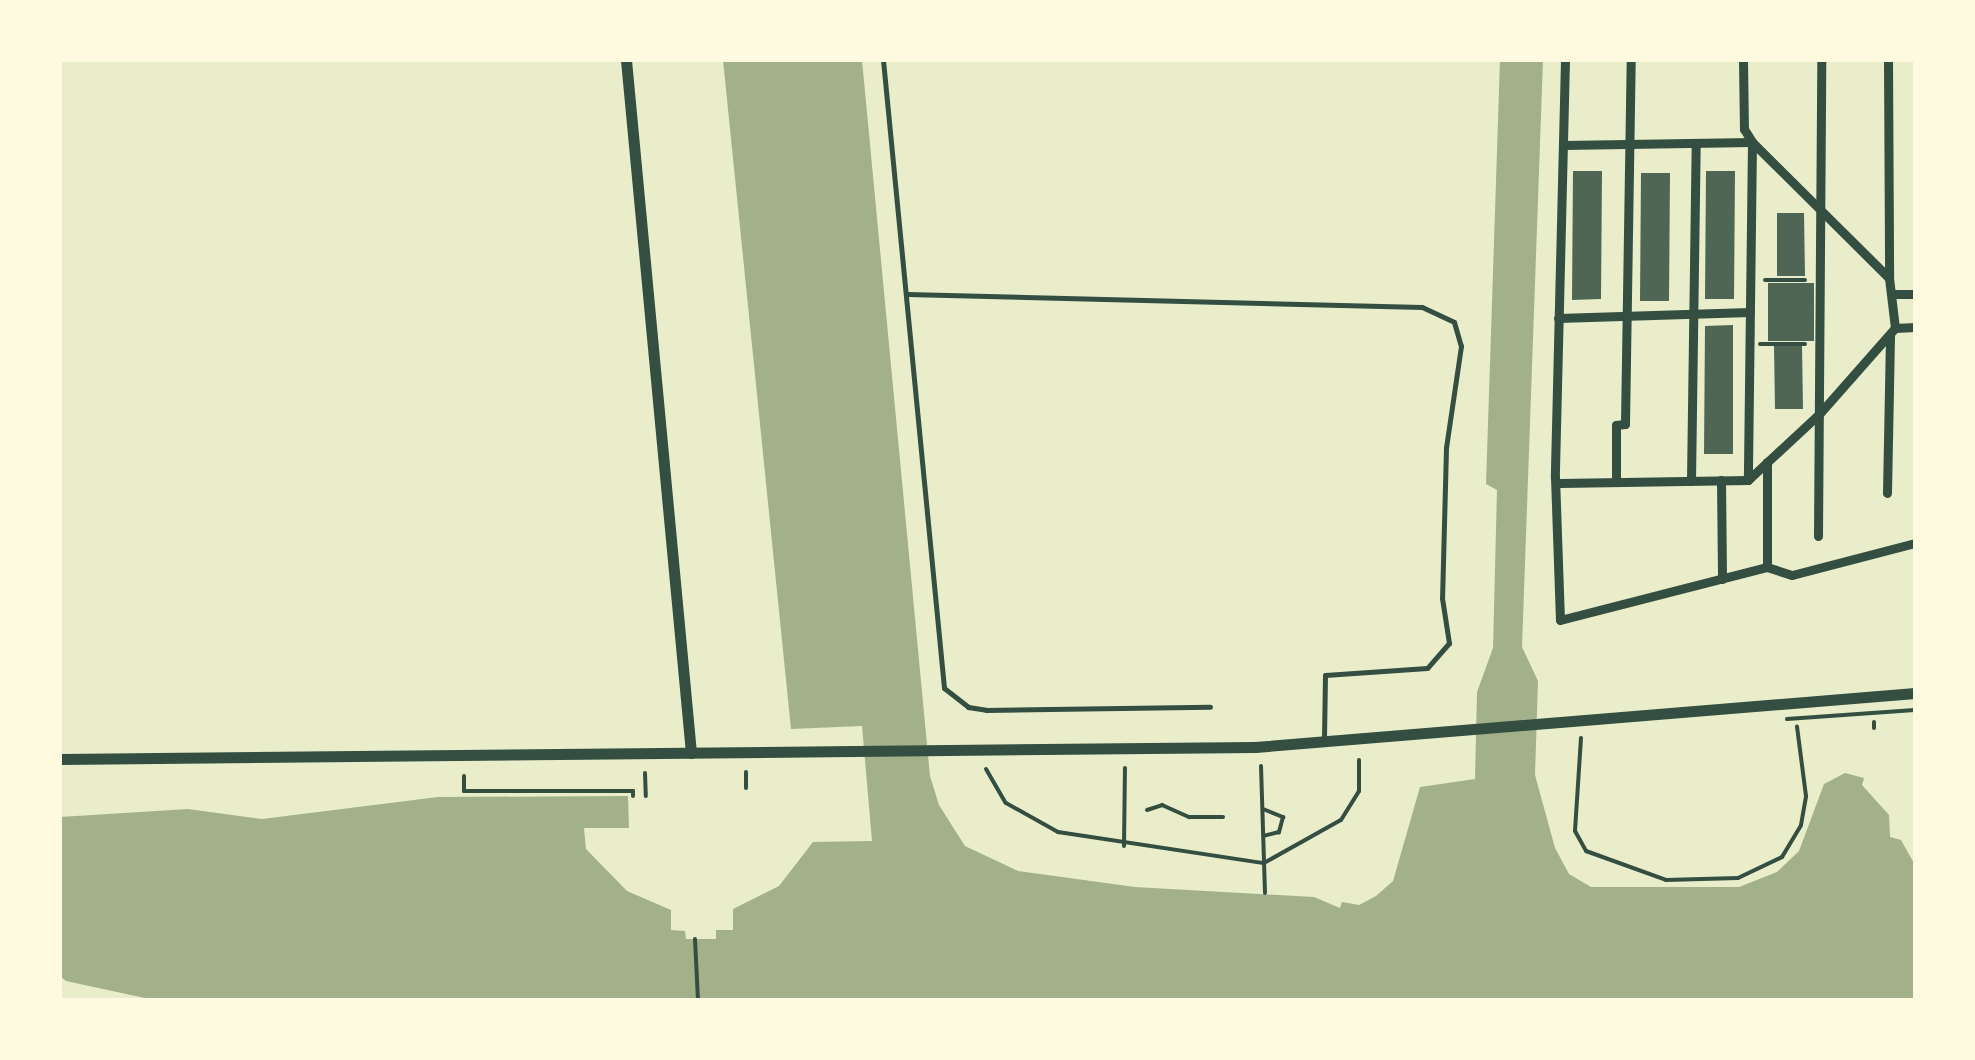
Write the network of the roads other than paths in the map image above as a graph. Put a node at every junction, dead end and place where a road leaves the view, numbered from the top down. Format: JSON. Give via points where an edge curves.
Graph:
{"nodes":[{"id":1,"x":626,"y":60,"type":"edge"},
{"id":2,"x":883,"y":60,"type":"edge"},
{"id":3,"x":1565,"y":60,"type":"edge"},
{"id":4,"x":1631,"y":60,"type":"edge"},
{"id":5,"x":1743,"y":60,"type":"edge"},
{"id":6,"x":1820,"y":60,"type":"edge"},
{"id":7,"x":1888,"y":60,"type":"edge"},
{"id":8,"x":1696,"y":142,"type":"junction"},
{"id":9,"x":1752,"y":142,"type":"junction"},
{"id":10,"x":1629,"y":144,"type":"junction"},
{"id":11,"x":1564,"y":145,"type":"junction"},
{"id":12,"x":1820,"y":210,"type":"junction"},
{"id":13,"x":1889,"y":278,"type":"junction"},
{"id":14,"x":906,"y":294,"type":"junction"},
{"id":15,"x":1895,"y":294,"type":"junction"},
{"id":16,"x":1915,"y":294,"type":"edge"},
{"id":17,"x":1750,"y":312,"type":"junction"},
{"id":18,"x":1694,"y":314,"type":"junction"},
{"id":19,"x":1626,"y":316,"type":"junction"},
{"id":20,"x":1558,"y":318,"type":"junction"},
{"id":21,"x":1915,"y":327,"type":"edge"},
{"id":22,"x":1893,"y":331,"type":"junction"},
{"id":23,"x":1820,"y":413,"type":"junction"},
{"id":24,"x":1768,"y":462,"type":"junction"},
{"id":25,"x":1721,"y":480,"type":"junction"},
{"id":26,"x":1748,"y":480,"type":"junction"},
{"id":27,"x":1691,"y":481,"type":"junction"},
{"id":28,"x":1616,"y":482,"type":"junction"},
{"id":29,"x":1560,"y":483,"type":"junction"},
{"id":30,"x":1887,"y":492,"type":"dead end"},
{"id":31,"x":1818,"y":536,"type":"dead end"},
{"id":32,"x":1915,"y":543,"type":"edge"},
{"id":33,"x":1767,"y":567,"type":"junction"},
{"id":34,"x":1722,"y":579,"type":"junction"},
{"id":35,"x":1915,"y":693,"type":"edge"},
{"id":36,"x":1210,"y":708,"type":"dead end"},
{"id":37,"x":1324,"y":743,"type":"junction"},
{"id":38,"x":691,"y":752,"type":"junction"},
{"id":39,"x":60,"y":759,"type":"edge"}],
"edges":[{"from":1,"to":38,"type":"street"},
{"from":2,"to":14,"type":"lane"},
{"from":3,"to":11,"type":"street"},
{"from":4,"to":10,"type":"street"},
{"from":5,"to":9,"type":"street","via":[[1744,130]]},
{"from":6,"to":12,"type":"street"},
{"from":7,"to":13,"type":"street"},
{"from":8,"to":9,"type":"street"},
{"from":8,"to":10,"type":"street"},
{"from":8,"to":18,"type":"street"},
{"from":9,"to":12,"type":"street"},
{"from":9,"to":17,"type":"street"},
{"from":10,"to":11,"type":"street"},
{"from":10,"to":19,"type":"street"},
{"from":11,"to":20,"type":"street"},
{"from":12,"to":13,"type":"street"},
{"from":12,"to":23,"type":"street"},
{"from":13,"to":15,"type":"street"},
{"from":14,"to":36,"type":"lane","via":[[944,688],[968,707],[986,710]]},
{"from":14,"to":37,"type":"lane","via":[[1422,306],[1454,322],[1460,346],[1446,448],[1442,598],[1448,643],[1427,668],[1325,675]]},
{"from":15,"to":16,"type":"street"},
{"from":15,"to":22,"type":"street"},
{"from":17,"to":18,"type":"street"},
{"from":17,"to":26,"type":"street"},
{"from":18,"to":19,"type":"street"},
{"from":18,"to":27,"type":"street"},
{"from":19,"to":20,"type":"street"},
{"from":19,"to":28,"type":"street","via":[[1625,424],[1616,425]]},
{"from":20,"to":29,"type":"street"},
{"from":21,"to":22,"type":"street"},
{"from":22,"to":23,"type":"street"},
{"from":22,"to":30,"type":"street"},
{"from":23,"to":24,"type":"street"},
{"from":23,"to":31,"type":"street"},
{"from":24,"to":26,"type":"street"},
{"from":24,"to":33,"type":"street"},
{"from":25,"to":26,"type":"street"},
{"from":25,"to":27,"type":"street"},
{"from":25,"to":34,"type":"street"},
{"from":27,"to":28,"type":"street"},
{"from":28,"to":29,"type":"street"},
{"from":29,"to":34,"type":"street","via":[[1560,620]]},
{"from":32,"to":33,"type":"street","via":[[1792,575]]},
{"from":33,"to":34,"type":"street"},
{"from":35,"to":37,"type":"street"},
{"from":37,"to":38,"type":"street"},
{"from":38,"to":39,"type":"street"}]}
